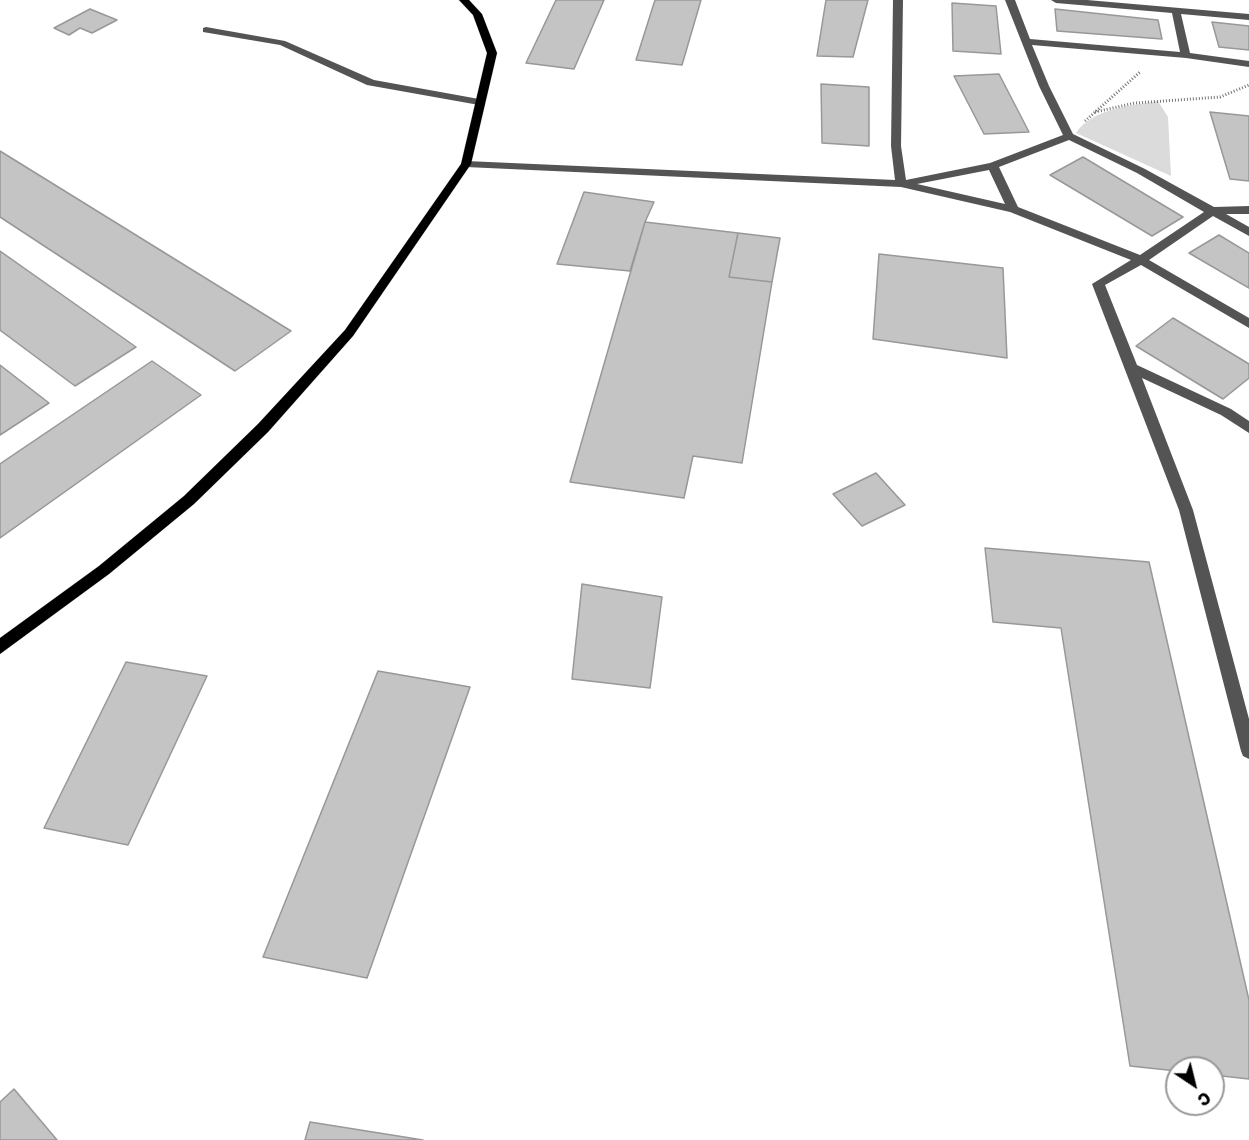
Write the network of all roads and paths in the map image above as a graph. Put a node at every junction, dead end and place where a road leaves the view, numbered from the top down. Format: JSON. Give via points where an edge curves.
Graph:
{"nodes":[{"id":1,"x":464,"y":0,"type":"edge"},
{"id":2,"x":898,"y":0,"type":"edge"},
{"id":3,"x":1010,"y":0,"type":"edge"},
{"id":4,"x":1062,"y":0,"type":"edge"},
{"id":5,"x":1176,"y":11,"type":"junction"},
{"id":6,"x":1249,"y":17,"type":"edge"},
{"id":7,"x":206,"y":30,"type":"dead end"},
{"id":8,"x":1025,"y":41,"type":"junction"},
{"id":9,"x":1161,"y":53,"type":"junction"},
{"id":10,"x":1186,"y":55,"type":"junction"},
{"id":11,"x":1249,"y":64,"type":"edge"},
{"id":12,"x":1249,"y":85,"type":"edge"},
{"id":13,"x":479,"y":102,"type":"junction"},
{"id":14,"x":1095,"y":112,"type":"junction"},
{"id":15,"x":1069,"y":136,"type":"junction"},
{"id":16,"x":466,"y":164,"type":"junction"},
{"id":17,"x":993,"y":166,"type":"junction"},
{"id":18,"x":901,"y":184,"type":"junction"},
{"id":19,"x":1013,"y":209,"type":"junction"},
{"id":20,"x":1249,"y":210,"type":"edge"},
{"id":21,"x":1213,"y":211,"type":"junction"},
{"id":22,"x":1249,"y":232,"type":"edge"},
{"id":23,"x":1141,"y":260,"type":"junction"},
{"id":24,"x":1249,"y":324,"type":"edge"},
{"id":25,"x":1132,"y":368,"type":"junction"},
{"id":26,"x":1247,"y":422,"type":"edge"},
{"id":27,"x":0,"y":647,"type":"edge"},
{"id":28,"x":1249,"y":751,"type":"edge"}],
"edges":[{"from":1,"to":13,"type":"main road","via":[[477,14],[492,53]]},
{"from":2,"to":18,"type":"street","via":[[896,146]]},
{"from":3,"to":8,"type":"street"},
{"from":4,"to":5,"type":"street"},
{"from":5,"to":6,"type":"street"},
{"from":5,"to":10,"type":"street"},
{"from":7,"to":13,"type":"street","via":[[282,43],[371,83]]},
{"from":8,"to":9,"type":"street"},
{"from":8,"to":15,"type":"street"},
{"from":9,"to":10,"type":"street"},
{"from":9,"to":14,"type":"path"},
{"from":10,"to":11,"type":"street"},
{"from":12,"to":14,"type":"path","via":[[1220,97],[1135,103]]},
{"from":13,"to":16,"type":"main road"},
{"from":14,"to":15,"type":"path"},
{"from":15,"to":17,"type":"street"},
{"from":15,"to":21,"type":"street"},
{"from":16,"to":18,"type":"street"},
{"from":16,"to":27,"type":"main road","via":[[349,333],[263,428],[197,492],[104,570]]},
{"from":17,"to":18,"type":"street"},
{"from":17,"to":19,"type":"street"},
{"from":18,"to":19,"type":"street"},
{"from":19,"to":23,"type":"street"},
{"from":20,"to":21,"type":"street"},
{"from":21,"to":22,"type":"street"},
{"from":21,"to":23,"type":"street"},
{"from":23,"to":24,"type":"street"},
{"from":23,"to":25,"type":"street","via":[[1098,284]]},
{"from":25,"to":26,"type":"street"},
{"from":25,"to":28,"type":"street","via":[[1186,510]]}]}
